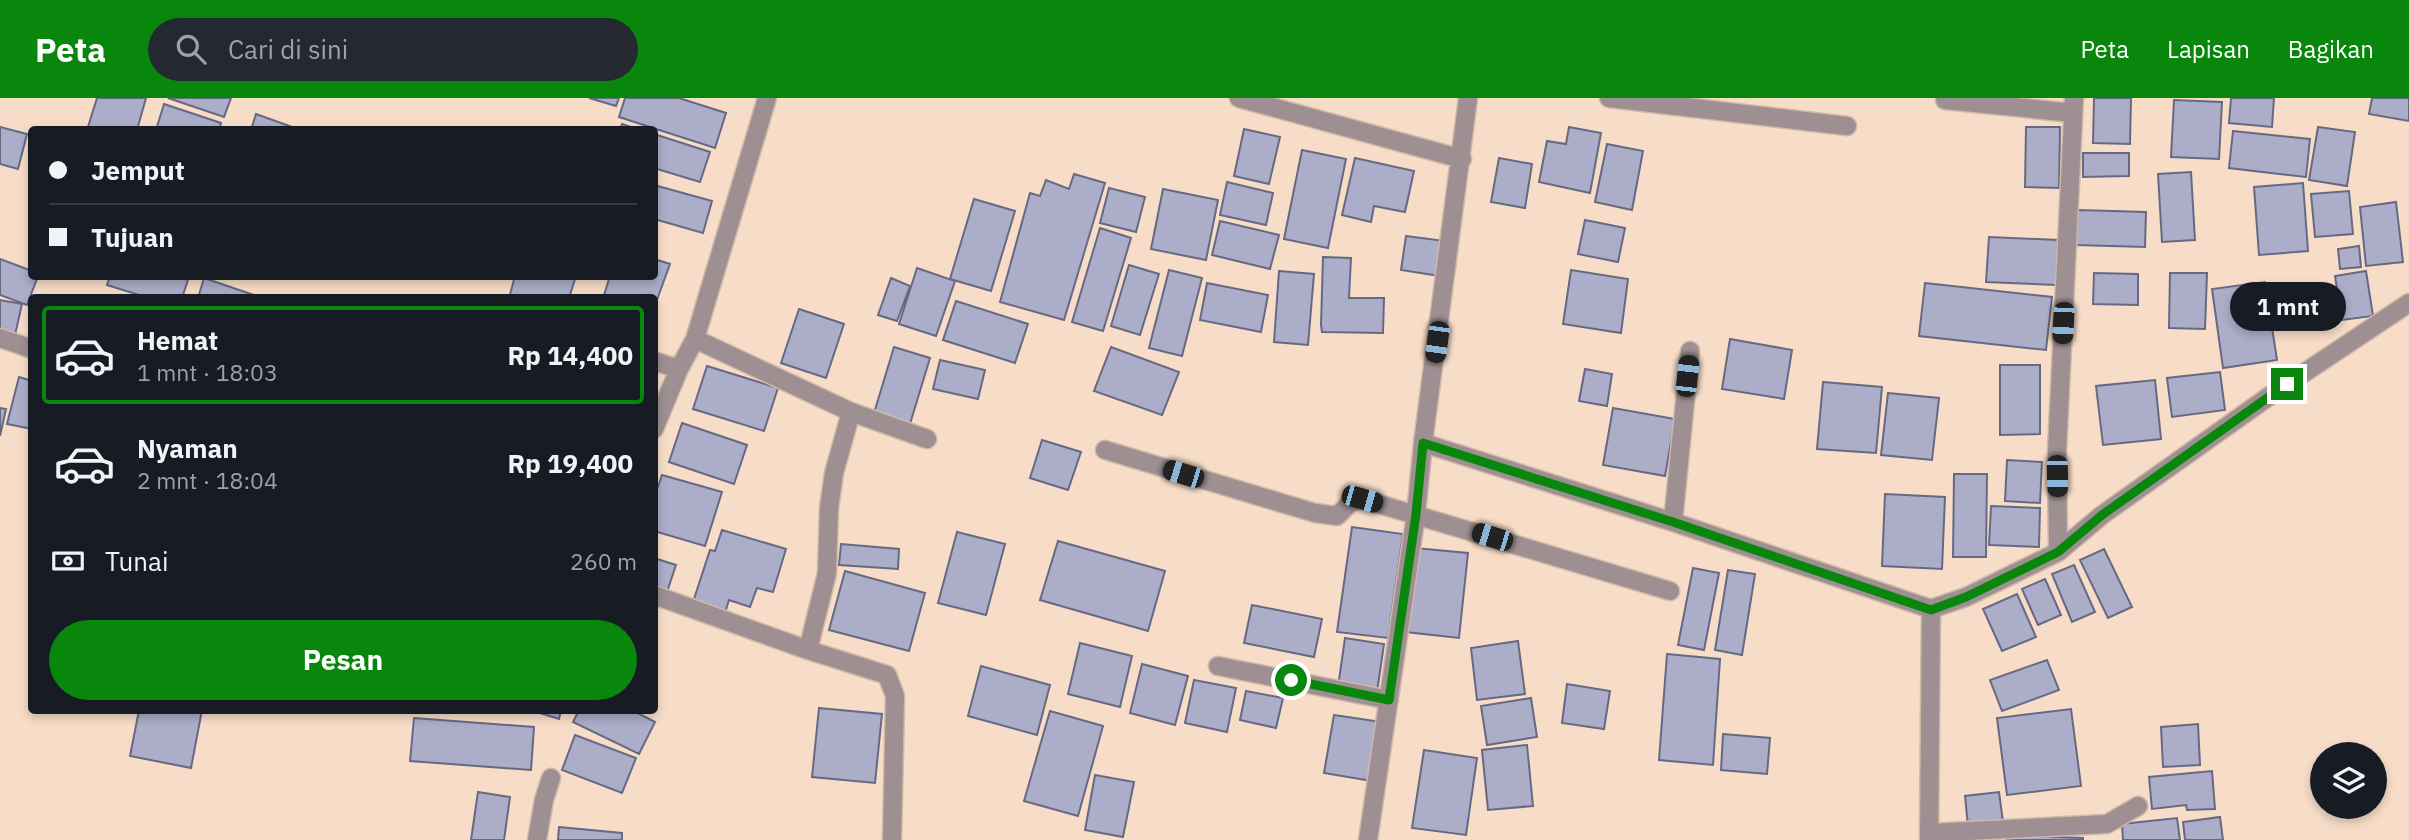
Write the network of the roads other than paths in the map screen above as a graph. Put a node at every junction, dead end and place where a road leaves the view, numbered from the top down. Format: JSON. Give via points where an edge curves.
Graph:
{"nodes":[{"id":1,"x":767,"y":98,"type":"edge"},
{"id":2,"x":1239,"y":98,"type":"edge"},
{"id":3,"x":1468,"y":98,"type":"edge"},
{"id":4,"x":1609,"y":98,"type":"edge"},
{"id":5,"x":1945,"y":100,"type":"edge"},
{"id":6,"x":2073,"y":106,"type":"edge"},
{"id":7,"x":1847,"y":126,"type":"dead end"},
{"id":8,"x":1462,"y":159,"type":"junction"},
{"id":9,"x":2409,"y":303,"type":"edge"},
{"id":10,"x":0,"y":338,"type":"edge"},
{"id":11,"x":695,"y":339,"type":"junction"},
{"id":12,"x":28,"y":348,"type":"edge"},
{"id":13,"x":1690,"y":351,"type":"dead end"},
{"id":14,"x":658,"y":362,"type":"edge"},
{"id":15,"x":679,"y":369,"type":"junction"},
{"id":16,"x":851,"y":412,"type":"junction"},
{"id":17,"x":658,"y":419,"type":"edge"},
{"id":18,"x":927,"y":439,"type":"dead end"},
{"id":19,"x":1423,"y":443,"type":"junction"},
{"id":20,"x":1105,"y":450,"type":"dead end"},
{"id":21,"x":1416,"y":514,"type":"junction"},
{"id":22,"x":1673,"y":522,"type":"junction"},
{"id":23,"x":2058,"y":552,"type":"junction"},
{"id":24,"x":1670,"y":591,"type":"dead end"},
{"id":25,"x":658,"y":596,"type":"edge"},
{"id":26,"x":1931,"y":610,"type":"junction"},
{"id":27,"x":808,"y":650,"type":"junction"},
{"id":28,"x":1218,"y":666,"type":"dead end"},
{"id":29,"x":1389,"y":700,"type":"junction"},
{"id":30,"x":551,"y":778,"type":"dead end"},
{"id":31,"x":2138,"y":806,"type":"dead end"},
{"id":32,"x":1929,"y":836,"type":"edge"},
{"id":33,"x":537,"y":840,"type":"edge"},
{"id":34,"x":892,"y":840,"type":"edge"},
{"id":35,"x":1368,"y":840,"type":"edge"}],
"edges":[{"from":1,"to":11,"type":"street"},
{"from":2,"to":8,"type":"street"},
{"from":3,"to":8,"type":"street"},
{"from":4,"to":7,"type":"street"},
{"from":5,"to":6,"type":"street"},
{"from":6,"to":23,"type":"street","via":[[2057,451]]},
{"from":8,"to":19,"type":"street"},
{"from":9,"to":23,"type":"street","via":[[2124,499]]},
{"from":10,"to":12,"type":"street"},
{"from":11,"to":15,"type":"street"},
{"from":11,"to":16,"type":"street"},
{"from":13,"to":22,"type":"street"},
{"from":14,"to":15,"type":"street"},
{"from":15,"to":17,"type":"street"},
{"from":16,"to":18,"type":"street"},
{"from":16,"to":27,"type":"street","via":[[834,473],[827,573]]},
{"from":19,"to":21,"type":"street"},
{"from":19,"to":22,"type":"street"},
{"from":20,"to":21,"type":"street","via":[[1315,513],[1337,516],[1351,502],[1362,499]]},
{"from":21,"to":24,"type":"street"},
{"from":21,"to":29,"type":"street"},
{"from":22,"to":26,"type":"street"},
{"from":23,"to":26,"type":"street"},
{"from":25,"to":27,"type":"street"},
{"from":26,"to":32,"type":"street"},
{"from":27,"to":34,"type":"street","via":[[887,675],[895,696]]},
{"from":28,"to":29,"type":"street"},
{"from":29,"to":35,"type":"street"},
{"from":30,"to":33,"type":"street"},
{"from":31,"to":32,"type":"street","via":[[2107,824]]}]}
